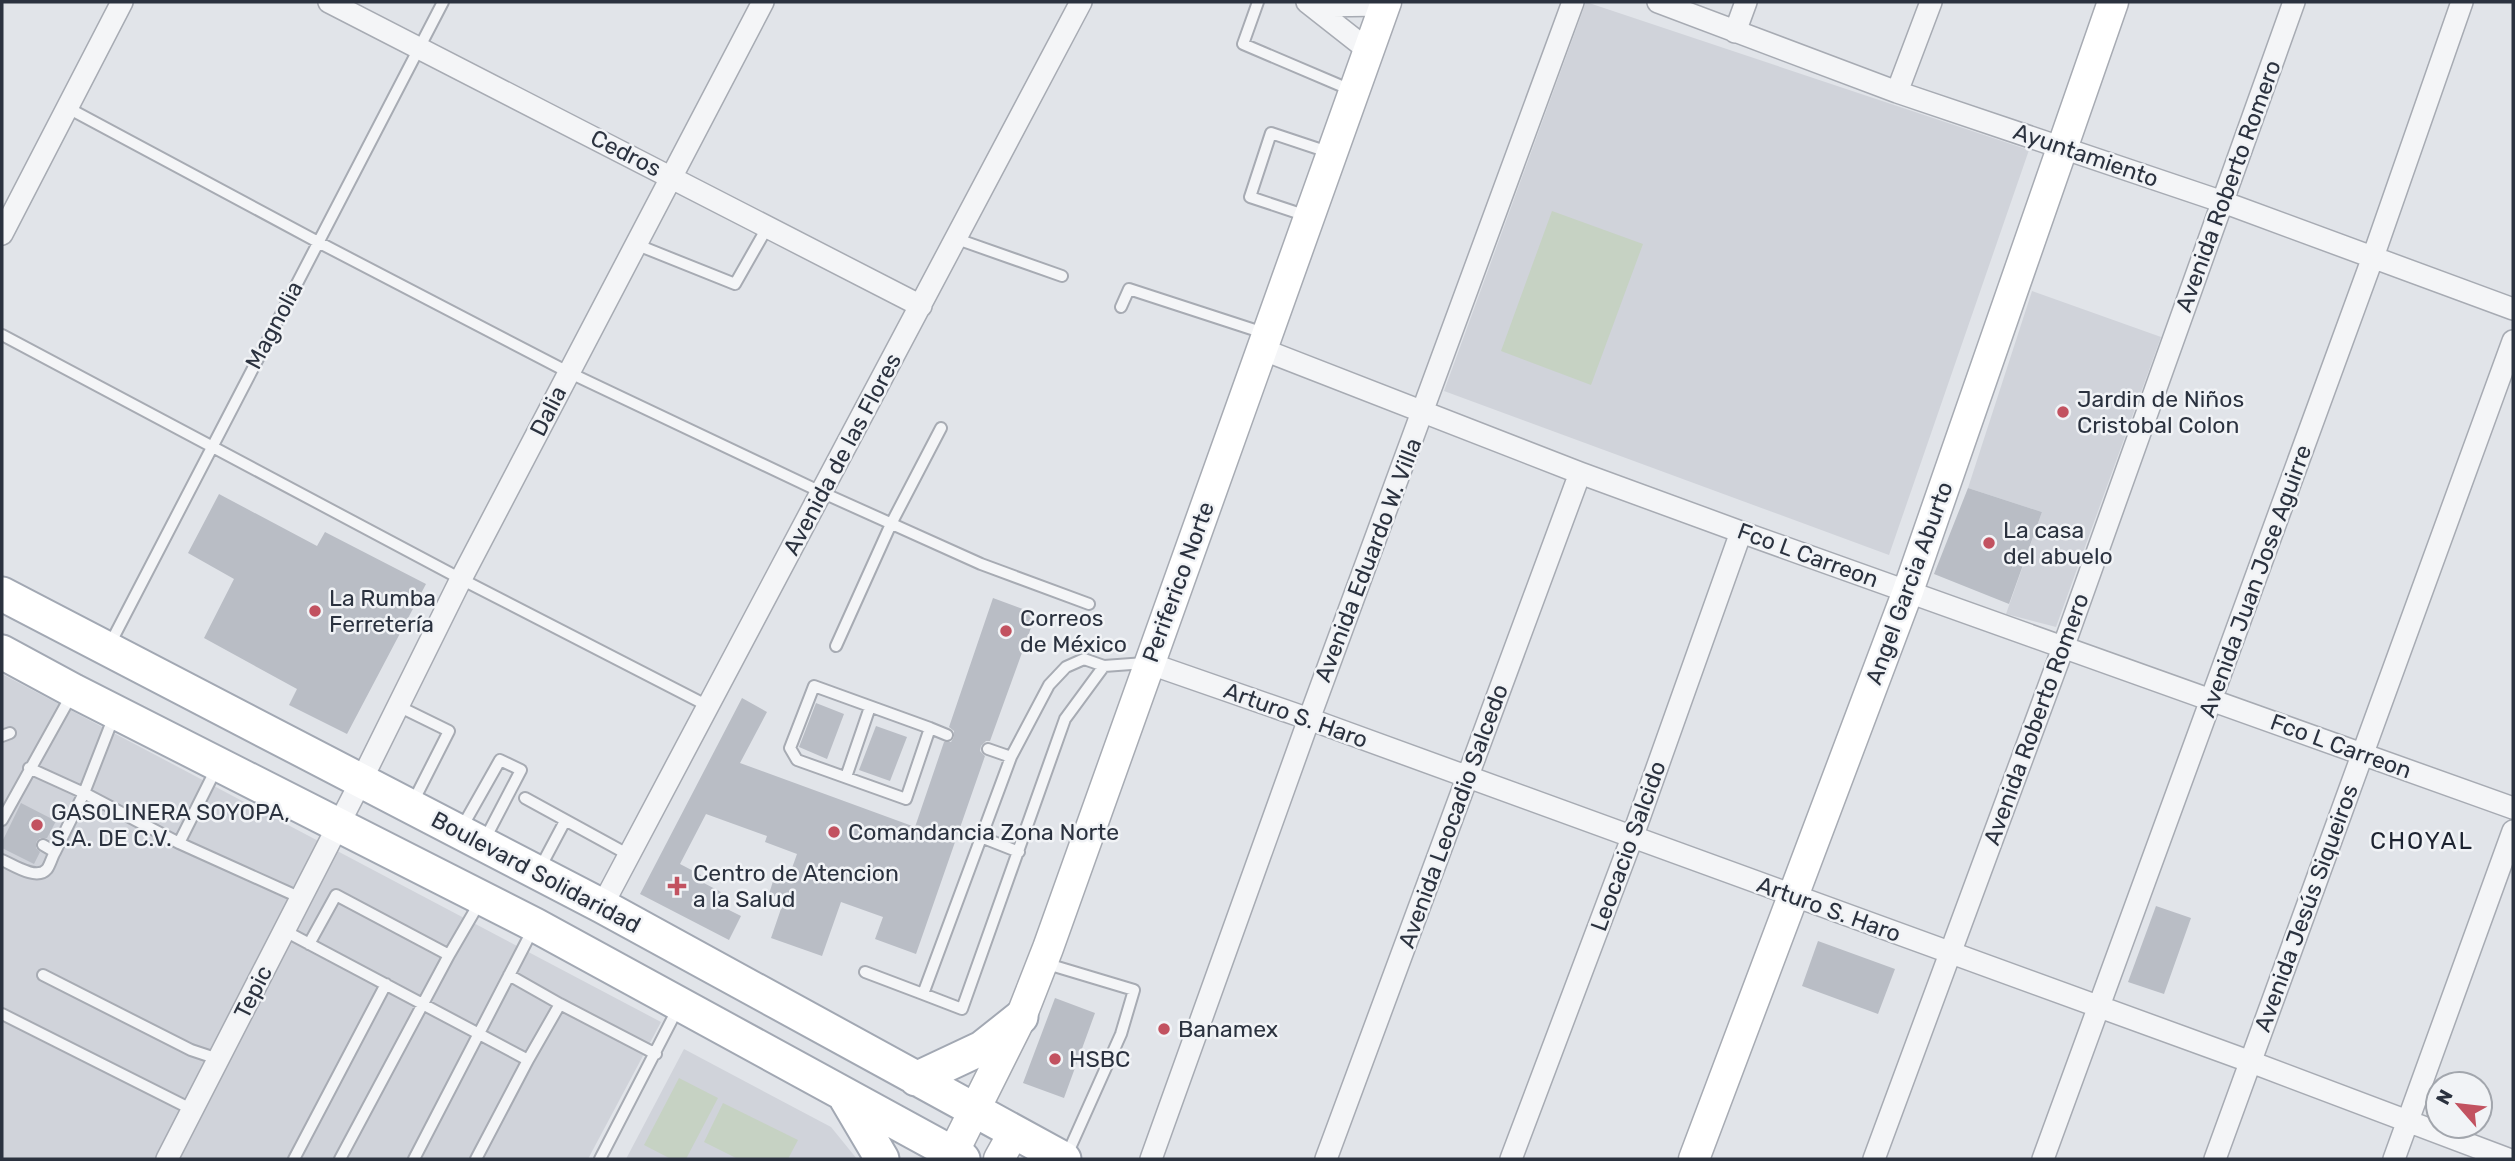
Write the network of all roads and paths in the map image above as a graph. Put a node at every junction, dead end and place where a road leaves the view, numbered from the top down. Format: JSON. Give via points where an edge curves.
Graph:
{"nodes":[{"id":1,"x":122,"y":2,"type":"edge"},
{"id":2,"x":329,"y":2,"type":"edge"},
{"id":3,"x":443,"y":2,"type":"edge"},
{"id":4,"x":763,"y":2,"type":"edge"},
{"id":5,"x":1081,"y":2,"type":"edge"},
{"id":6,"x":1258,"y":2,"type":"edge"},
{"id":7,"x":1573,"y":2,"type":"edge"},
{"id":8,"x":1658,"y":2,"type":"edge"},
{"id":9,"x":1746,"y":2,"type":"edge"},
{"id":10,"x":1931,"y":2,"type":"edge"},
{"id":11,"x":2113,"y":2,"type":"edge"},
{"id":12,"x":2294,"y":2,"type":"edge"},
{"id":13,"x":2462,"y":2,"type":"edge"},
{"id":14,"x":1311,"y":4,"type":"edge"},
{"id":15,"x":1386,"y":4,"type":"edge"},
{"id":16,"x":1735,"y":32,"type":"junction"},
{"id":17,"x":419,"y":48,"type":"junction"},
{"id":18,"x":1368,"y":50,"type":"junction"},
{"id":19,"x":1353,"y":91,"type":"junction"},
{"id":20,"x":1897,"y":92,"type":"junction"},
{"id":21,"x":68,"y":108,"type":"junction"},
{"id":22,"x":2062,"y":147,"type":"junction"},
{"id":23,"x":1332,"y":153,"type":"junction"},
{"id":24,"x":671,"y":176,"type":"junction"},
{"id":25,"x":2222,"y":202,"type":"junction"},
{"id":26,"x":1310,"y":217,"type":"junction"},
{"id":27,"x":768,"y":226,"type":"junction"},
{"id":28,"x":2,"y":234,"type":"edge"},
{"id":29,"x":957,"y":239,"type":"junction"},
{"id":30,"x":318,"y":243,"type":"junction"},
{"id":31,"x":635,"y":244,"type":"junction"},
{"id":32,"x":2373,"y":257,"type":"junction"},
{"id":33,"x":1062,"y":276,"type":"dead end"},
{"id":34,"x":921,"y":306,"type":"junction"},
{"id":35,"x":1121,"y":307,"type":"dead end"},
{"id":36,"x":2513,"y":309,"type":"edge"},
{"id":37,"x":2,"y":335,"type":"edge"},
{"id":38,"x":2513,"y":341,"type":"edge"},
{"id":39,"x":1266,"y":342,"type":"junction"},
{"id":40,"x":568,"y":372,"type":"junction"},
{"id":41,"x":1424,"y":412,"type":"junction"},
{"id":42,"x":941,"y":428,"type":"dead end"},
{"id":43,"x":212,"y":445,"type":"junction"},
{"id":44,"x":1580,"y":472,"type":"junction"},
{"id":45,"x":821,"y":492,"type":"junction"},
{"id":46,"x":891,"y":524,"type":"junction"},
{"id":47,"x":1741,"y":532,"type":"junction"},
{"id":48,"x":461,"y":579,"type":"junction"},
{"id":49,"x":1908,"y":591,"type":"junction"},
{"id":50,"x":2,"y":594,"type":"edge"},
{"id":51,"x":1089,"y":604,"type":"dead end"},
{"id":52,"x":836,"y":646,"type":"dead end"},
{"id":53,"x":2063,"y":648,"type":"junction"},
{"id":54,"x":108,"y":649,"type":"junction"},
{"id":55,"x":2,"y":652,"type":"edge"},
{"id":56,"x":1148,"y":663,"type":"junction"},
{"id":57,"x":1104,"y":666,"type":"junction"},
{"id":58,"x":74,"y":691,"type":"junction"},
{"id":59,"x":2211,"y":700,"type":"junction"},
{"id":60,"x":398,"y":706,"type":"junction"},
{"id":61,"x":708,"y":706,"type":"junction"},
{"id":62,"x":870,"y":707,"type":"junction"},
{"id":63,"x":115,"y":712,"type":"junction"},
{"id":64,"x":1309,"y":719,"type":"junction"},
{"id":65,"x":930,"y":728,"type":"junction"},
{"id":66,"x":947,"y":735,"type":"dead end"},
{"id":67,"x":988,"y":749,"type":"dead end"},
{"id":68,"x":2361,"y":753,"type":"junction"},
{"id":69,"x":1010,"y":757,"type":"junction"},
{"id":70,"x":219,"y":764,"type":"junction"},
{"id":71,"x":29,"y":768,"type":"junction"},
{"id":72,"x":1468,"y":777,"type":"junction"},
{"id":73,"x":846,"y":778,"type":"junction"},
{"id":74,"x":361,"y":781,"type":"junction"},
{"id":75,"x":84,"y":793,"type":"junction"},
{"id":76,"x":525,"y":798,"type":"dead end"},
{"id":77,"x":411,"y":807,"type":"junction"},
{"id":78,"x":2513,"y":808,"type":"edge"},
{"id":79,"x":565,"y":821,"type":"junction"},
{"id":80,"x":4,"y":824,"type":"edge"},
{"id":81,"x":339,"y":824,"type":"junction"},
{"id":82,"x":2513,"y":831,"type":"edge"},
{"id":83,"x":981,"y":837,"type":"junction"},
{"id":84,"x":471,"y":838,"type":"junction"},
{"id":85,"x":1632,"y":838,"type":"junction"},
{"id":86,"x":179,"y":843,"type":"junction"},
{"id":87,"x":43,"y":845,"type":"dead end"},
{"id":88,"x":55,"y":852,"type":"junction"},
{"id":89,"x":1019,"y":852,"type":"junction"},
{"id":90,"x":629,"y":855,"type":"junction"},
{"id":91,"x":2,"y":860,"type":"edge"},
{"id":92,"x":538,"y":872,"type":"junction"},
{"id":93,"x":1794,"y":896,"type":"junction"},
{"id":94,"x":301,"y":898,"type":"junction"},
{"id":95,"x":482,"y":898,"type":"junction"},
{"id":96,"x":602,"y":906,"type":"junction"},
{"id":97,"x":535,"y":925,"type":"junction"},
{"id":98,"x":285,"y":931,"type":"junction"},
{"id":99,"x":309,"y":944,"type":"junction"},
{"id":100,"x":1949,"y":953,"type":"junction"},
{"id":101,"x":449,"y":955,"type":"junction"},
{"id":102,"x":1042,"y":963,"type":"junction"},
{"id":103,"x":865,"y":972,"type":"dead end"},
{"id":104,"x":43,"y":975,"type":"dead end"},
{"id":105,"x":509,"y":975,"type":"junction"},
{"id":106,"x":386,"y":984,"type":"junction"},
{"id":107,"x":923,"y":994,"type":"junction"},
{"id":108,"x":423,"y":1004,"type":"junction"},
{"id":109,"x":560,"y":1004,"type":"junction"},
{"id":110,"x":680,"y":1005,"type":"junction"},
{"id":111,"x":2099,"y":1008,"type":"junction"},
{"id":112,"x":2,"y":1014,"type":"edge"},
{"id":113,"x":1021,"y":1017,"type":"junction"},
{"id":114,"x":479,"y":1033,"type":"junction"},
{"id":115,"x":656,"y":1054,"type":"junction"},
{"id":116,"x":218,"y":1059,"type":"junction"},
{"id":117,"x":528,"y":1060,"type":"junction"},
{"id":118,"x":886,"y":1062,"type":"junction"},
{"id":119,"x":2251,"y":1062,"type":"junction"},
{"id":120,"x":916,"y":1079,"type":"junction"},
{"id":121,"x":853,"y":1100,"type":"junction"},
{"id":122,"x":192,"y":1110,"type":"junction"},
{"id":123,"x":976,"y":1111,"type":"junction"},
{"id":124,"x":2408,"y":1121,"type":"junction"},
{"id":125,"x":1006,"y":1146,"type":"edge"},
{"id":126,"x":955,"y":1157,"type":"edge"},
{"id":127,"x":167,"y":1159,"type":"edge"},
{"id":128,"x":294,"y":1159,"type":"edge"},
{"id":129,"x":340,"y":1159,"type":"edge"},
{"id":130,"x":414,"y":1159,"type":"edge"},
{"id":131,"x":476,"y":1159,"type":"edge"},
{"id":132,"x":600,"y":1159,"type":"edge"},
{"id":133,"x":882,"y":1159,"type":"edge"},
{"id":134,"x":1065,"y":1159,"type":"edge"},
{"id":135,"x":1151,"y":1159,"type":"edge"},
{"id":136,"x":1326,"y":1159,"type":"edge"},
{"id":137,"x":1511,"y":1159,"type":"edge"},
{"id":138,"x":1694,"y":1159,"type":"edge"},
{"id":139,"x":1874,"y":1159,"type":"edge"},
{"id":140,"x":2043,"y":1159,"type":"edge"},
{"id":141,"x":2215,"y":1159,"type":"edge"},
{"id":142,"x":2394,"y":1159,"type":"edge"},
{"id":143,"x":2508,"y":1159,"type":"edge"}],
"edges":[{"from":1,"to":21,"type":"street"},
{"from":2,"to":17,"type":"street","name":"Cedros"},
{"from":3,"to":17,"type":"lane","name":"Magnolia"},
{"from":4,"to":24,"type":"street","name":"Dalia"},
{"from":5,"to":29,"type":"street","name":"Avenida de las Flores"},
{"from":6,"to":19,"type":"lane","via":[[1243,44]]},
{"from":7,"to":41,"type":"street","name":"Avenida Eduardo W. Villa"},
{"from":8,"to":16,"type":"street","name":"Ayuntamiento"},
{"from":9,"to":16,"type":"street"},
{"from":10,"to":20,"type":"street"},
{"from":11,"to":22,"type":"street","name":"Angel Garcia Aburto"},
{"from":12,"to":25,"type":"street","name":"Avenida Roberto Romero"},
{"from":13,"to":32,"type":"street","name":"Avenida Juan Jose Aguirre"},
{"from":14,"to":15,"type":"street"},
{"from":14,"to":18,"type":"street"},
{"from":15,"to":18,"type":"street","name":"Periferico Norte"},
{"from":16,"to":20,"type":"street","name":"Ayuntamiento"},
{"from":17,"to":24,"type":"street","name":"Cedros"},
{"from":17,"to":30,"type":"lane","name":"Magnolia"},
{"from":18,"to":19,"type":"street","name":"Periferico Norte"},
{"from":19,"to":23,"type":"street","name":"Periferico Norte"},
{"from":20,"to":22,"type":"street","name":"Ayuntamiento"},
{"from":21,"to":28,"type":"street"},
{"from":21,"to":30,"type":"lane"},
{"from":22,"to":25,"type":"street","name":"Ayuntamiento"},
{"from":22,"to":49,"type":"street","name":"Angel Garcia Aburto"},
{"from":23,"to":26,"type":"street","name":"Periferico Norte"},
{"from":23,"to":26,"type":"lane","via":[[1271,134],[1250,197]]},
{"from":24,"to":27,"type":"street","name":"Cedros"},
{"from":24,"to":31,"type":"street","name":"Dalia"},
{"from":25,"to":32,"type":"street","name":"Ayuntamiento"},
{"from":25,"to":53,"type":"street","name":"Avenida Roberto Romero"},
{"from":26,"to":39,"type":"street","name":"Periferico Norte"},
{"from":27,"to":31,"type":"lane","via":[[734,284]]},
{"from":27,"to":34,"type":"street","name":"Cedros"},
{"from":29,"to":33,"type":"lane"},
{"from":29,"to":34,"type":"street","name":"Avenida de las Flores"},
{"from":30,"to":40,"type":"lane"},
{"from":30,"to":43,"type":"lane","name":"Magnolia"},
{"from":31,"to":40,"type":"street","name":"Dalia"},
{"from":32,"to":36,"type":"street","name":"Ayuntamiento"},
{"from":32,"to":59,"type":"street","name":"Avenida Juan Jose Aguirre"},
{"from":34,"to":45,"type":"street","name":"Avenida de las Flores"},
{"from":35,"to":39,"type":"lane","via":[[1129,289]]},
{"from":37,"to":43,"type":"lane"},
{"from":38,"to":68,"type":"street","name":"Avenida Jesús Siqueiros"},
{"from":39,"to":41,"type":"street","name":"Fco L Carreon"},
{"from":39,"to":56,"type":"street","name":"Periferico Norte"},
{"from":40,"to":45,"type":"lane"},
{"from":40,"to":48,"type":"street","name":"Dalia"},
{"from":41,"to":44,"type":"street","name":"Fco L Carreon"},
{"from":41,"to":64,"type":"street","name":"Avenida Eduardo W. Villa"},
{"from":42,"to":46,"type":"lane"},
{"from":43,"to":48,"type":"lane"},
{"from":43,"to":54,"type":"lane","name":"Magnolia"},
{"from":44,"to":47,"type":"street","name":"Fco L Carreon"},
{"from":44,"to":72,"type":"street","name":"Avenida Leocadio Salcedo"},
{"from":45,"to":46,"type":"lane"},
{"from":45,"to":61,"type":"street","name":"Avenida de las Flores"},
{"from":46,"to":51,"type":"lane"},
{"from":46,"to":52,"type":"lane"},
{"from":47,"to":49,"type":"street","name":"Fco L Carreon"},
{"from":47,"to":85,"type":"street","name":"Leocacio Salcido"},
{"from":48,"to":60,"type":"street","name":"Dalia"},
{"from":48,"to":61,"type":"lane"},
{"from":49,"to":53,"type":"street","name":"Fco L Carreon"},
{"from":49,"to":93,"type":"street","name":"Angel Garcia Aburto"},
{"from":50,"to":54,"type":"main road","name":"Boulevard Solidaridad"},
{"from":53,"to":59,"type":"street","name":"Fco L Carreon"},
{"from":53,"to":100,"type":"street","name":"Avenida Roberto Romero"},
{"from":54,"to":74,"type":"main road","name":"Boulevard Solidaridad"},
{"from":55,"to":58,"type":"main road","name":"Boulevard Solidaridad"},
{"from":56,"to":57,"type":"lane"},
{"from":56,"to":64,"type":"street","name":"Arturo S. Haro"},
{"from":56,"to":102,"type":"street","name":"Periferico Norte"},
{"from":57,"to":69,"type":"lane","via":[[1084,659],[1066,667],[1049,685]]},
{"from":57,"to":89,"type":"lane","via":[[1065,719]]},
{"from":58,"to":63,"type":"main road","name":"Boulevard Solidaridad"},
{"from":58,"to":71,"type":"lane"},
{"from":59,"to":68,"type":"street","name":"Fco L Carreon"},
{"from":59,"to":111,"type":"street","name":"Avenida Juan Jose Aguirre"},
{"from":60,"to":74,"type":"street","name":"Dalia"},
{"from":60,"to":77,"type":"lane","via":[[449,731]]},
{"from":61,"to":90,"type":"street","name":"Avenida de las Flores"},
{"from":62,"to":65,"type":"lane"},
{"from":62,"to":73,"type":"lane"},
{"from":62,"to":73,"type":"lane","via":[[814,687],[790,748],[797,760]]},
{"from":63,"to":70,"type":"main road","name":"Boulevard Solidaridad"},
{"from":63,"to":75,"type":"lane"},
{"from":64,"to":72,"type":"street","name":"Arturo S. Haro"},
{"from":64,"to":135,"type":"street","name":"Avenida Eduardo W. Villa"},
{"from":65,"to":66,"type":"lane"},
{"from":65,"to":73,"type":"lane","via":[[906,799]]},
{"from":67,"to":69,"type":"lane"},
{"from":68,"to":78,"type":"street","name":"Fco L Carreon"},
{"from":68,"to":119,"type":"street","name":"Avenida Jesús Siqueiros"},
{"from":69,"to":83,"type":"lane"},
{"from":70,"to":81,"type":"main road","name":"Boulevard Solidaridad"},
{"from":70,"to":86,"type":"lane"},
{"from":71,"to":75,"type":"lane"},
{"from":71,"to":80,"type":"lane"},
{"from":72,"to":85,"type":"street","name":"Arturo S. Haro"},
{"from":72,"to":136,"type":"street","name":"Avenida Leocadio Salcedo"},
{"from":74,"to":77,"type":"main road","name":"Boulevard Solidaridad"},
{"from":74,"to":81,"type":"street","name":"Dalia"},
{"from":75,"to":86,"type":"lane"},
{"from":75,"to":88,"type":"lane"},
{"from":76,"to":79,"type":"lane"},
{"from":77,"to":84,"type":"main road","name":"Boulevard Solidaridad"},
{"from":79,"to":90,"type":"lane"},
{"from":79,"to":92,"type":"lane"},
{"from":81,"to":94,"type":"street","name":"Tepic"},
{"from":81,"to":95,"type":"main road","name":"Boulevard Solidaridad"},
{"from":82,"to":124,"type":"street"},
{"from":83,"to":89,"type":"lane"},
{"from":83,"to":107,"type":"lane"},
{"from":84,"to":84,"type":"lane","via":[[521,770],[500,760]]},
{"from":84,"to":92,"type":"main road","name":"Boulevard Solidaridad"},
{"from":85,"to":93,"type":"street","name":"Arturo S. Haro"},
{"from":85,"to":137,"type":"street","name":"Leocacio Salcido"},
{"from":86,"to":94,"type":"lane"},
{"from":87,"to":88,"type":"lane"},
{"from":88,"to":91,"type":"lane","via":[[41,873]]},
{"from":89,"to":107,"type":"lane","via":[[962,1009]]},
{"from":90,"to":96,"type":"street","name":"Avenida de las Flores"},
{"from":92,"to":96,"type":"main road","name":"Boulevard Solidaridad"},
{"from":93,"to":100,"type":"street","name":"Arturo S. Haro"},
{"from":93,"to":138,"type":"street","name":"Angel Garcia Aburto"},
{"from":94,"to":98,"type":"street","name":"Tepic"},
{"from":95,"to":97,"type":"main road","name":"Boulevard Solidaridad"},
{"from":95,"to":101,"type":"lane"},
{"from":96,"to":118,"type":"main road","name":"Boulevard Solidaridad"},
{"from":97,"to":105,"type":"lane"},
{"from":97,"to":110,"type":"main road","name":"Boulevard Solidaridad"},
{"from":98,"to":99,"type":"lane"},
{"from":98,"to":116,"type":"street","name":"Tepic"},
{"from":99,"to":101,"type":"lane","via":[[336,895]]},
{"from":99,"to":106,"type":"lane"},
{"from":100,"to":111,"type":"street","name":"Arturo S. Haro"},
{"from":100,"to":139,"type":"street","name":"Avenida Roberto Romero"},
{"from":101,"to":108,"type":"lane"},
{"from":102,"to":113,"type":"street","name":"Periferico Norte"},
{"from":102,"to":134,"type":"lane","via":[[1134,990],[1121,1034]]},
{"from":103,"to":107,"type":"lane"},
{"from":104,"to":116,"type":"lane","via":[[191,1050]]},
{"from":105,"to":109,"type":"lane"},
{"from":105,"to":114,"type":"lane"},
{"from":106,"to":108,"type":"lane"},
{"from":106,"to":128,"type":"lane"},
{"from":108,"to":114,"type":"lane"},
{"from":108,"to":129,"type":"lane"},
{"from":109,"to":115,"type":"lane"},
{"from":109,"to":117,"type":"lane"},
{"from":110,"to":115,"type":"lane"},
{"from":110,"to":121,"type":"main road","name":"Boulevard Solidaridad"},
{"from":111,"to":119,"type":"street","name":"Arturo S. Haro"},
{"from":111,"to":140,"type":"street","name":"Avenida Juan Jose Aguirre"},
{"from":112,"to":122,"type":"lane"},
{"from":113,"to":120,"type":"main road","via":[[982,1048]]},
{"from":113,"to":123,"type":"street","name":"Periferico Norte"},
{"from":114,"to":117,"type":"lane"},
{"from":114,"to":130,"type":"lane"},
{"from":115,"to":132,"type":"lane"},
{"from":116,"to":122,"type":"street","name":"Tepic"},
{"from":117,"to":131,"type":"lane"},
{"from":118,"to":120,"type":"main road","name":"Boulevard Solidaridad"},
{"from":118,"to":121,"type":"main road"},
{"from":119,"to":124,"type":"street","name":"Arturo S. Haro"},
{"from":119,"to":141,"type":"street","name":"Avenida Jesús Siqueiros"},
{"from":120,"to":123,"type":"main road","name":"Boulevard Solidaridad"},
{"from":121,"to":126,"type":"main road","name":"Boulevard Solidaridad"},
{"from":121,"to":133,"type":"main road"},
{"from":122,"to":127,"type":"street","name":"Tepic"},
{"from":123,"to":125,"type":"main road","name":"Boulevard Solidaridad"},
{"from":123,"to":126,"type":"street","name":"Periferico Norte"},
{"from":124,"to":142,"type":"street"},
{"from":124,"to":143,"type":"street","name":"Arturo S. Haro"},
{"from":125,"to":134,"type":"main road","name":"Boulevard Solidaridad"}]}
